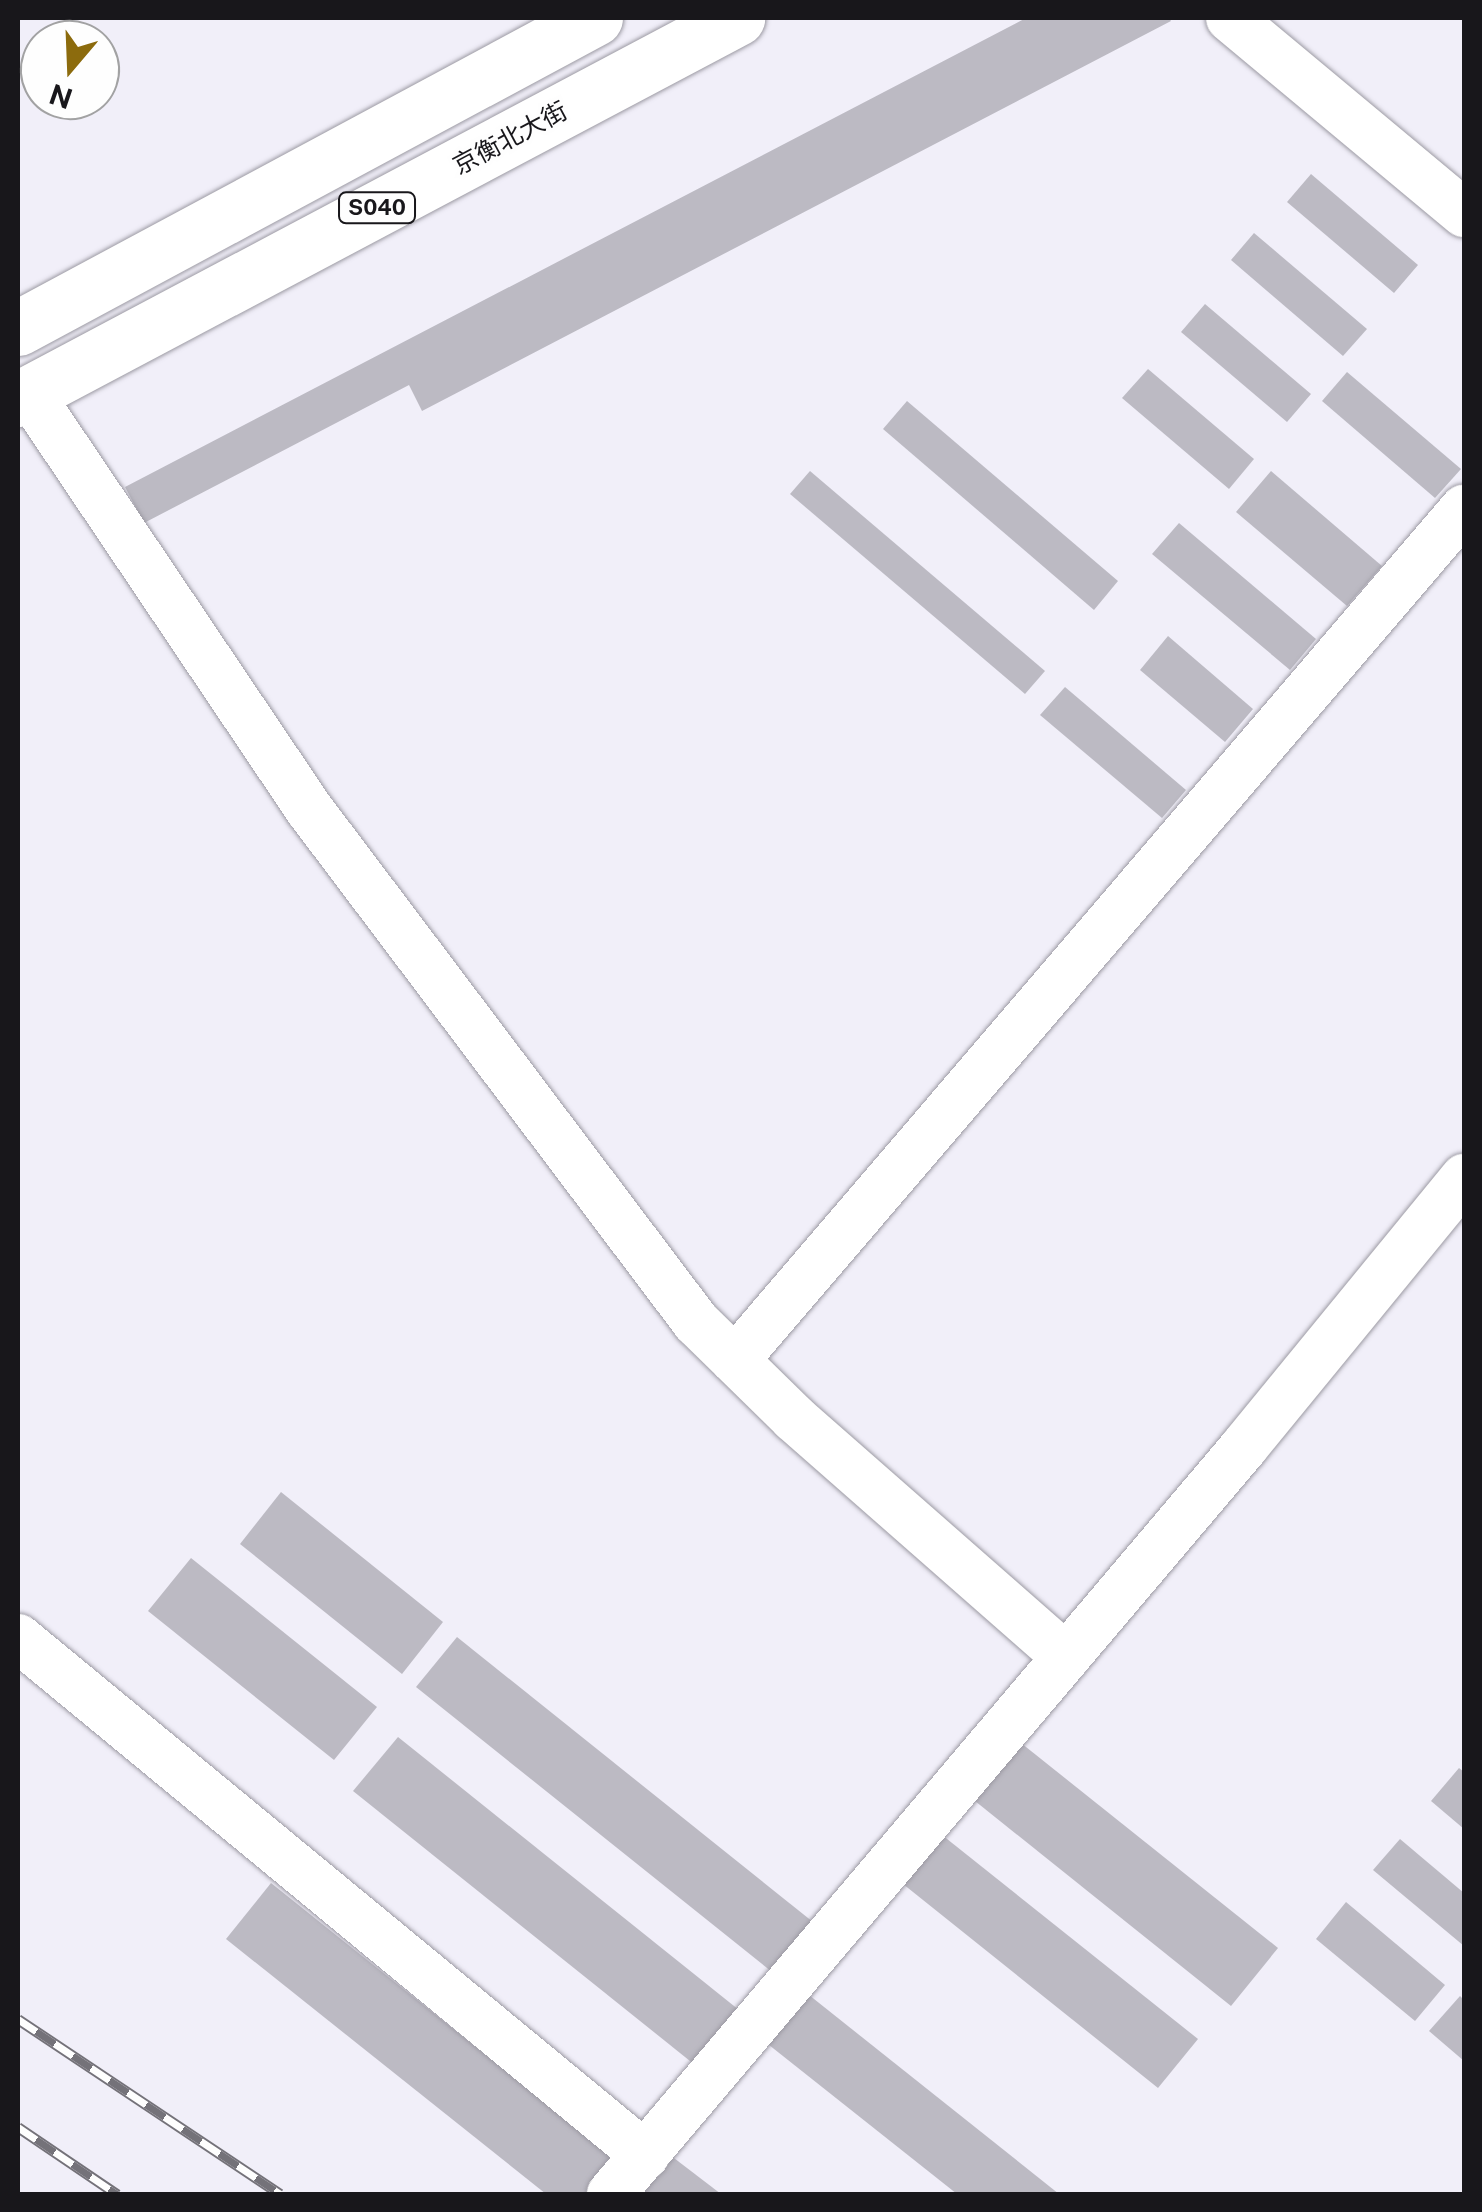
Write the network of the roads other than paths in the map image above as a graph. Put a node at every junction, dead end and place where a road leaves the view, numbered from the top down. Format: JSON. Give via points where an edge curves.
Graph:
{"nodes":[{"id":1,"x":594,"y":18,"type":"edge"},
{"id":2,"x":737,"y":18,"type":"edge"},
{"id":3,"x":1230,"y":18,"type":"edge"},
{"id":4,"x":1464,"y":213,"type":"edge"},
{"id":5,"x":18,"y":328,"type":"edge"},
{"id":6,"x":23,"y":396,"type":"edge"},
{"id":7,"x":1464,"y":509,"type":"edge"},
{"id":8,"x":1464,"y":1178,"type":"edge"},
{"id":9,"x":735,"y":1360,"type":"junction"},
{"id":10,"x":18,"y":1638,"type":"edge"},
{"id":11,"x":1066,"y":1658,"type":"junction"},
{"id":12,"x":645,"y":2155,"type":"junction"},
{"id":13,"x":611,"y":2194,"type":"edge"}],
"edges":[{"from":1,"to":5,"type":"main road","number":"S040"},
{"from":2,"to":6,"type":"main road","name":"京衡北大街","number":"S040"},
{"from":3,"to":4,"type":"street"},
{"from":6,"to":9,"type":"street","via":[[308,809],[696,1322]]},
{"from":7,"to":9,"type":"street"},
{"from":8,"to":11,"type":"street"},
{"from":9,"to":11,"type":"street"},
{"from":10,"to":12,"type":"street"},
{"from":11,"to":12,"type":"street"},
{"from":12,"to":13,"type":"street"}]}
